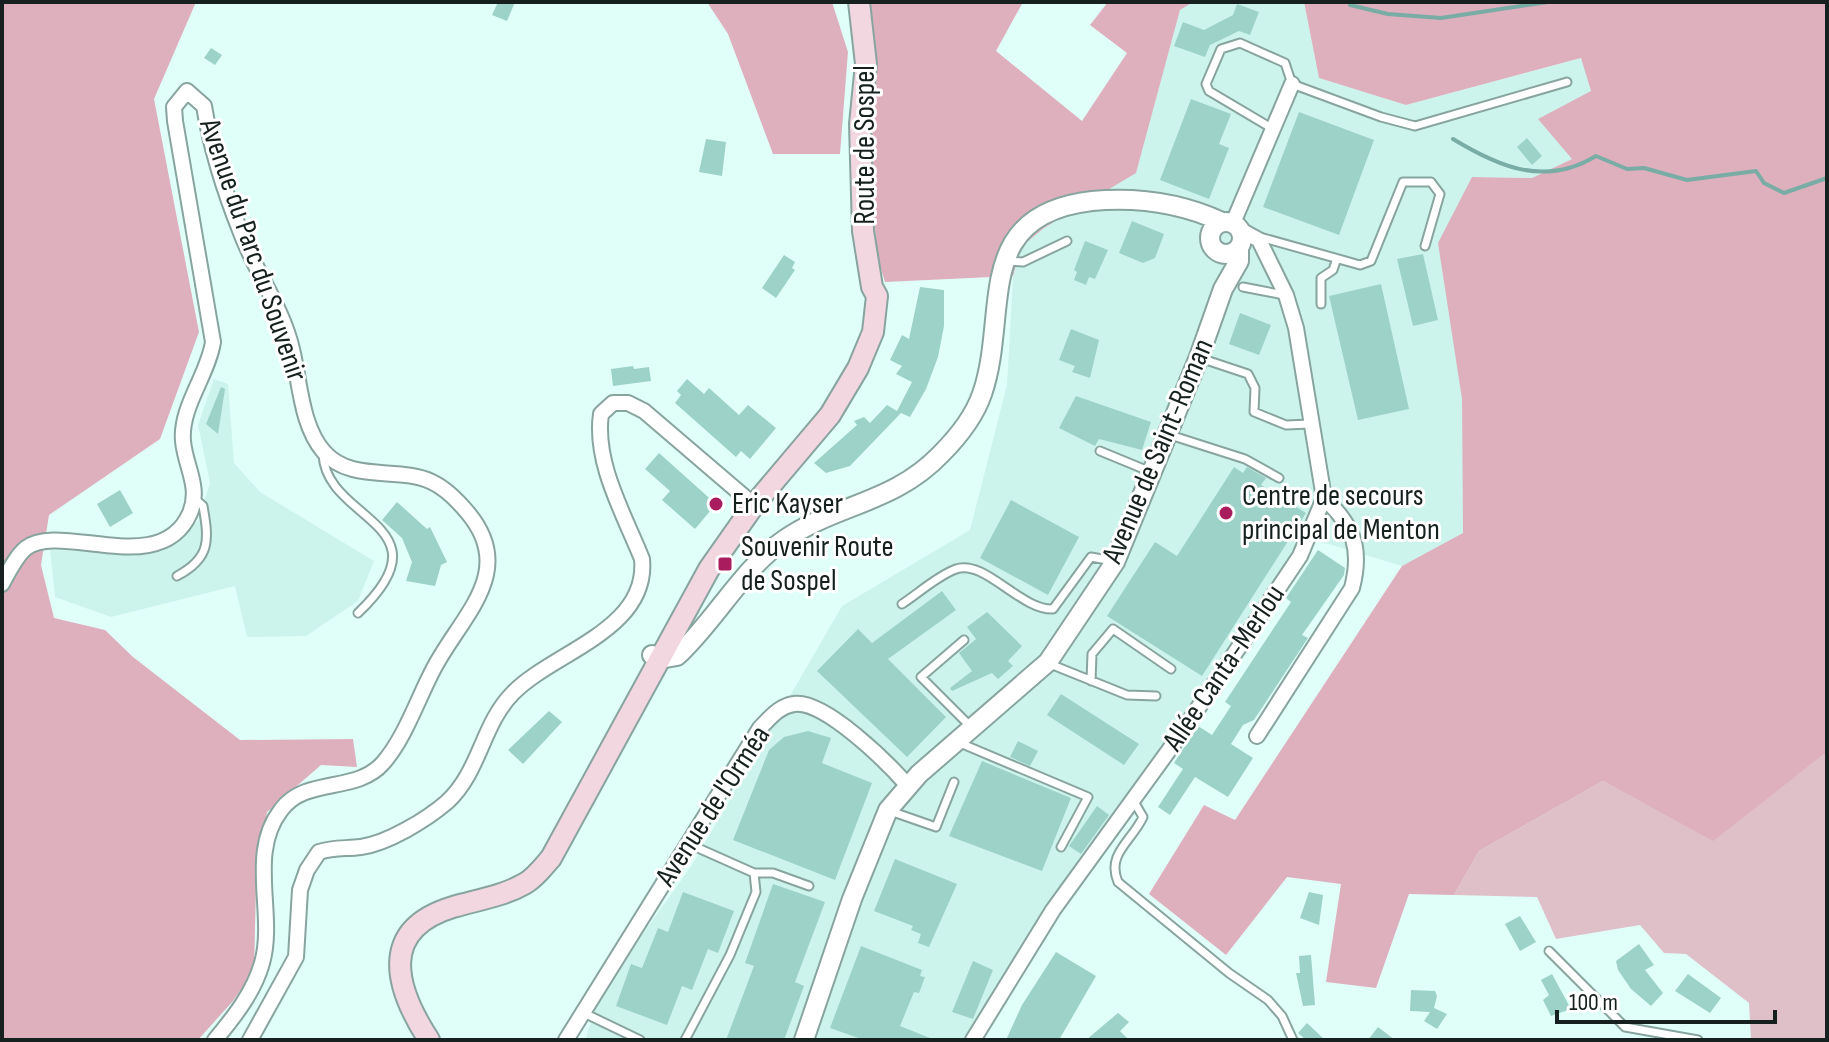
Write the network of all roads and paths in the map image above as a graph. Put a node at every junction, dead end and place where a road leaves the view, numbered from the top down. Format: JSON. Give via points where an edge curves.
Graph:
{"nodes":[{"id":1,"x":859,"y":2,"type":"edge"},
{"id":2,"x":1567,"y":82,"type":"dead end"},
{"id":3,"x":1292,"y":84,"type":"junction"},
{"id":4,"x":1273,"y":129,"type":"junction"},
{"id":5,"x":1177,"y":209,"type":"junction"},
{"id":6,"x":1238,"y":232,"type":"junction"},
{"id":7,"x":1067,"y":241,"type":"dead end"},
{"id":8,"x":1282,"y":242,"type":"junction"},
{"id":9,"x":1214,"y":244,"type":"junction"},
{"id":10,"x":1425,"y":246,"type":"dead end"},
{"id":11,"x":1269,"y":255,"type":"junction"},
{"id":12,"x":1004,"y":261,"type":"junction"},
{"id":13,"x":1336,"y":261,"type":"junction"},
{"id":14,"x":1243,"y":287,"type":"dead end"},
{"id":15,"x":1223,"y":289,"type":"junction"},
{"id":16,"x":1286,"y":295,"type":"junction"},
{"id":17,"x":1321,"y":304,"type":"dead end"},
{"id":18,"x":1199,"y":357,"type":"junction"},
{"id":19,"x":1310,"y":424,"type":"junction"},
{"id":20,"x":1168,"y":434,"type":"junction"},
{"id":21,"x":1100,"y":451,"type":"dead end"},
{"id":22,"x":323,"y":452,"type":"junction"},
{"id":23,"x":1153,"y":473,"type":"junction"},
{"id":24,"x":1279,"y":478,"type":"dead end"},
{"id":25,"x":193,"y":498,"type":"junction"},
{"id":26,"x":1324,"y":498,"type":"junction"},
{"id":27,"x":751,"y":502,"type":"junction"},
{"id":28,"x":1115,"y":562,"type":"junction"},
{"id":29,"x":177,"y":576,"type":"dead end"},
{"id":30,"x":2,"y":584,"type":"edge"},
{"id":31,"x":902,"y":604,"type":"dead end"},
{"id":32,"x":358,"y":613,"type":"dead end"},
{"id":33,"x":964,"y":640,"type":"dead end"},
{"id":34,"x":656,"y":657,"type":"junction"},
{"id":35,"x":1048,"y":662,"type":"junction"},
{"id":36,"x":1171,"y":669,"type":"dead end"},
{"id":37,"x":1091,"y":681,"type":"junction"},
{"id":38,"x":1156,"y":696,"type":"dead end"},
{"id":39,"x":973,"y":729,"type":"junction"},
{"id":40,"x":1257,"y":736,"type":"dead end"},
{"id":41,"x":958,"y":742,"type":"junction"},
{"id":42,"x":954,"y":782,"type":"dead end"},
{"id":43,"x":908,"y":786,"type":"junction"},
{"id":44,"x":1133,"y":800,"type":"junction"},
{"id":45,"x":888,"y":810,"type":"junction"},
{"id":46,"x":689,"y":844,"type":"junction"},
{"id":47,"x":1061,"y":847,"type":"dead end"},
{"id":48,"x":754,"y":873,"type":"junction"},
{"id":49,"x":809,"y":886,"type":"dead end"},
{"id":50,"x":1549,"y":951,"type":"dead end"},
{"id":51,"x":582,"y":1012,"type":"junction"},
{"id":52,"x":215,"y":1040,"type":"edge"},
{"id":53,"x":250,"y":1040,"type":"edge"},
{"id":54,"x":429,"y":1040,"type":"edge"},
{"id":55,"x":566,"y":1040,"type":"edge"},
{"id":56,"x":640,"y":1040,"type":"edge"},
{"id":57,"x":685,"y":1040,"type":"edge"},
{"id":58,"x":804,"y":1040,"type":"edge"},
{"id":59,"x":973,"y":1040,"type":"edge"},
{"id":60,"x":1293,"y":1040,"type":"edge"},
{"id":61,"x":1698,"y":1040,"type":"edge"}],
"edges":[{"from":1,"to":27,"type":"main road","name":"Route de Sospel","via":[[866,64],[860,124],[863,231],[877,312],[858,368],[830,415]]},
{"from":2,"to":3,"type":"lane","via":[[1415,126]]},
{"from":3,"to":4,"type":"street"},
{"from":3,"to":4,"type":"lane","via":[[1285,63],[1240,43],[1221,49],[1206,84],[1209,91]]},
{"from":4,"to":6,"type":"street"},
{"from":5,"to":6,"type":"street"},
{"from":5,"to":9,"type":"street"},
{"from":5,"to":12,"type":"street","via":[[1128,197],[1059,209],[1024,229]]},
{"from":6,"to":8,"type":"lane"},
{"from":6,"to":9,"type":"street","via":[[1214,227]]},
{"from":6,"to":9,"type":"street","via":[[1232,253]]},
{"from":6,"to":11,"type":"street"},
{"from":6,"to":15,"type":"street","name":"Avenue de Saint-Roman","via":[[1239,261]]},
{"from":7,"to":12,"type":"lane","via":[[1023,262]]},
{"from":8,"to":11,"type":"lane"},
{"from":8,"to":13,"type":"lane"},
{"from":9,"to":15,"type":"street","name":"Avenue de Saint-Roman"},
{"from":10,"to":13,"type":"lane","via":[[1440,194],[1431,182],[1403,182],[1371,261]]},
{"from":11,"to":16,"type":"street"},
{"from":12,"to":34,"type":"street","via":[[982,397],[941,454],[909,484],[821,519],[782,542],[699,636],[677,656]]},
{"from":13,"to":17,"type":"lane","via":[[1321,278]]},
{"from":14,"to":16,"type":"lane"},
{"from":15,"to":18,"type":"street","name":"Avenue de Saint-Roman"},
{"from":16,"to":19,"type":"street"},
{"from":18,"to":19,"type":"lane","via":[[1248,374],[1255,388],[1254,412],[1286,425]]},
{"from":18,"to":20,"type":"street","name":"Avenue de Saint-Roman"},
{"from":19,"to":26,"type":"street"},
{"from":20,"to":23,"type":"street","name":"Avenue de Saint-Roman"},
{"from":20,"to":24,"type":"lane","via":[[1245,459]]},
{"from":21,"to":23,"type":"lane"},
{"from":22,"to":25,"type":"street","name":"Avenue du Parc du Souvenir","via":[[310,429],[279,309],[241,235],[204,106],[187,91],[174,107],[175,121],[213,342],[185,420],[183,442],[194,479]]},
{"from":22,"to":32,"type":"lane","via":[[324,466],[347,501],[384,528],[392,552],[389,572],[376,596]]},
{"from":22,"to":52,"type":"street","via":[[359,471],[432,482],[456,498],[482,529],[490,552],[486,583],[381,765],[361,778],[301,791],[282,809],[265,850],[267,930],[262,963],[250,993]]},
{"from":23,"to":28,"type":"street","name":"Avenue de Saint-Roman"},
{"from":25,"to":29,"type":"lane","via":[[203,506],[206,545],[202,559]]},
{"from":25,"to":30,"type":"street","via":[[183,525],[170,535],[144,545],[47,541],[26,547]]},
{"from":26,"to":40,"type":"street","via":[[1349,525],[1358,563],[1352,588]]},
{"from":26,"to":44,"type":"street","name":"Allée Canta-Merlou","via":[[1300,556]]},
{"from":27,"to":34,"type":"main road","name":"Route de Sospel"},
{"from":27,"to":53,"type":"street","via":[[644,411],[613,403],[601,414],[598,435],[604,461],[642,559],[635,593],[619,618],[512,694],[489,727],[465,782],[446,802],[381,841],[319,852],[300,890],[296,957]]},
{"from":28,"to":31,"type":"lane","via":[[1091,557],[1053,609],[1040,610],[976,570],[958,568]]},
{"from":28,"to":35,"type":"street","name":"Avenue de Saint-Roman"},
{"from":33,"to":39,"type":"lane","via":[[921,677]]},
{"from":34,"to":54,"type":"main road","name":"Route de Sospel","via":[[551,858],[527,883],[436,913],[407,939],[399,964],[402,992]]},
{"from":35,"to":37,"type":"lane"},
{"from":35,"to":39,"type":"street","name":"Avenue de Saint-Roman"},
{"from":36,"to":37,"type":"lane","via":[[1113,629],[1092,654]]},
{"from":37,"to":38,"type":"lane","via":[[1127,695]]},
{"from":39,"to":41,"type":"street","name":"Avenue de Saint-Roman"},
{"from":41,"to":43,"type":"street","name":"Avenue de Saint-Roman"},
{"from":41,"to":47,"type":"lane","via":[[1088,797]]},
{"from":42,"to":45,"type":"lane","via":[[936,827]]},
{"from":43,"to":45,"type":"street","name":"Avenue de Saint-Roman"},
{"from":43,"to":46,"type":"street","name":"Avenue de l'Orméa","via":[[884,758],[814,707],[796,703],[776,711],[760,728]]},
{"from":44,"to":59,"type":"street","name":"Allée Canta-Merlou","via":[[1053,910]]},
{"from":44,"to":60,"type":"lane","via":[[1143,817],[1116,856],[1112,869],[1118,882],[1268,1000]]},
{"from":45,"to":58,"type":"street","name":"Avenue de Saint-Roman"},
{"from":46,"to":48,"type":"lane"},
{"from":46,"to":51,"type":"street","name":"Avenue de l'Orméa"},
{"from":48,"to":49,"type":"lane","via":[[773,873]]},
{"from":48,"to":57,"type":"lane","via":[[756,892],[735,943]]},
{"from":50,"to":61,"type":"lane","via":[[1625,1027]]},
{"from":51,"to":55,"type":"street","name":"Avenue de l'Orméa"},
{"from":51,"to":56,"type":"lane"}]}
